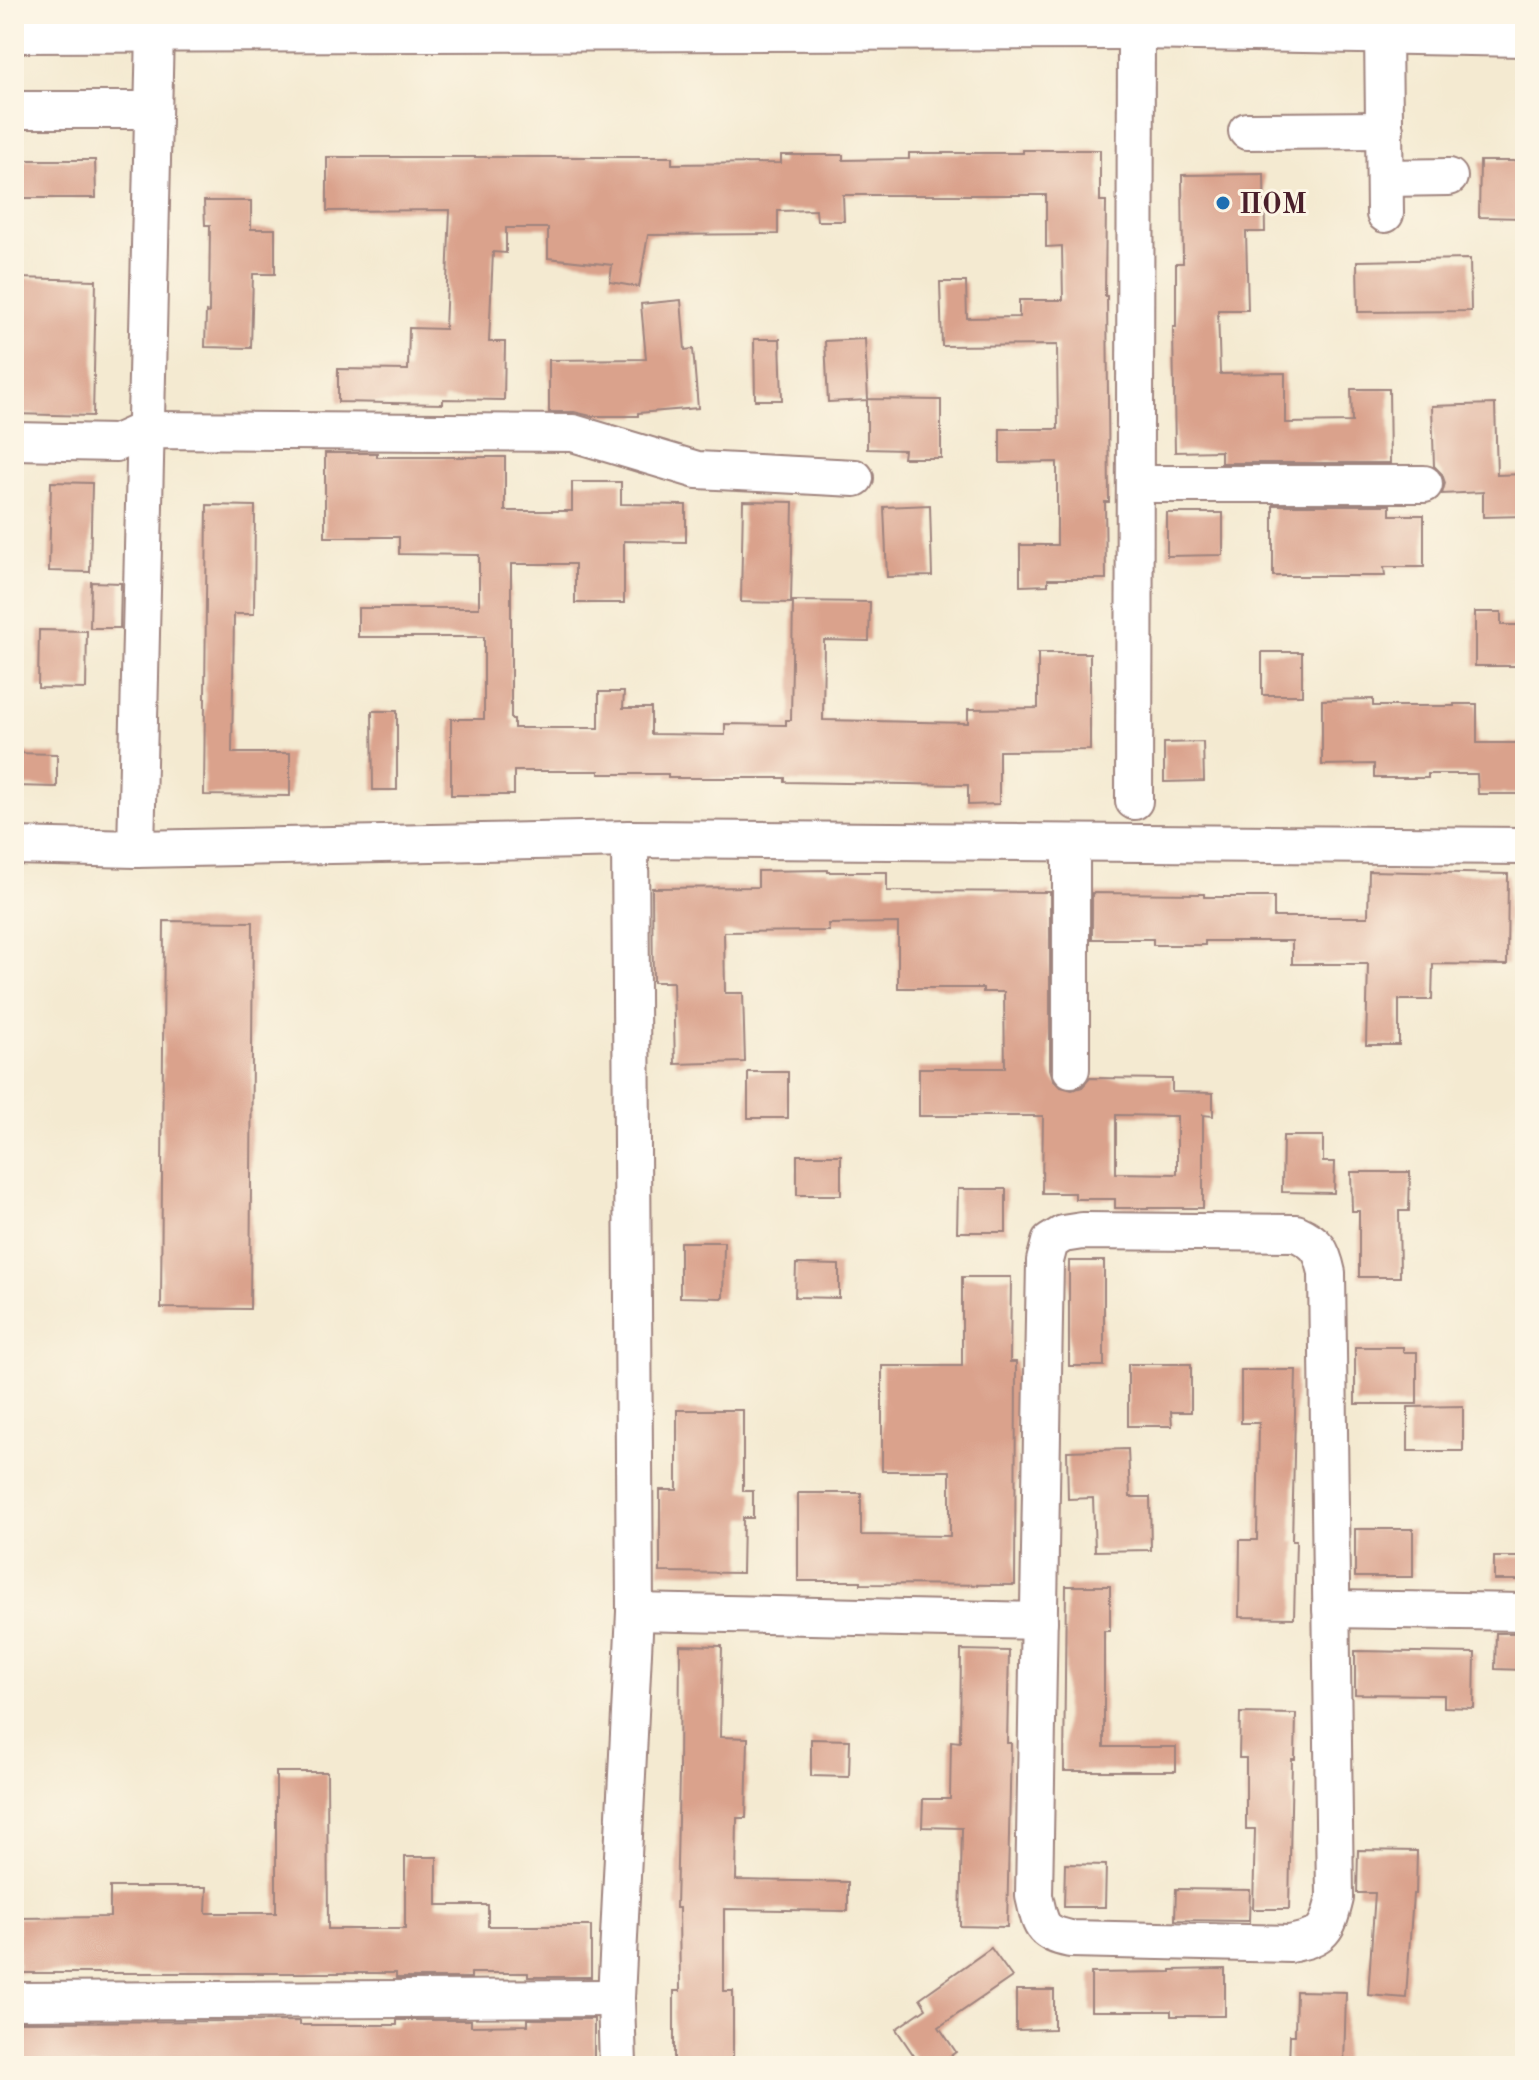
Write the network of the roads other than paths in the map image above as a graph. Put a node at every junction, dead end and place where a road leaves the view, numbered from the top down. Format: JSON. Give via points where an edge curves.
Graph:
{"nodes":[{"id":1,"x":638,"y":22,"type":"edge"},
{"id":2,"x":1136,"y":27,"type":"junction"},
{"id":3,"x":14,"y":30,"type":"edge"},
{"id":4,"x":155,"y":31,"type":"junction"},
{"id":5,"x":1383,"y":31,"type":"junction"},
{"id":6,"x":1525,"y":34,"type":"edge"},
{"id":7,"x":14,"y":110,"type":"edge"},
{"id":8,"x":153,"y":110,"type":"junction"},
{"id":9,"x":1385,"y":130,"type":"junction"},
{"id":10,"x":1247,"y":131,"type":"dead end"},
{"id":11,"x":1449,"y":177,"type":"dead end"},
{"id":12,"x":1385,"y":178,"type":"junction"},
{"id":13,"x":1385,"y":214,"type":"dead end"},
{"id":14,"x":145,"y":430,"type":"junction"},
{"id":15,"x":14,"y":441,"type":"edge"},
{"id":16,"x":855,"y":478,"type":"dead end"},
{"id":17,"x":1135,"y":484,"type":"junction"},
{"id":18,"x":1424,"y":484,"type":"dead end"},
{"id":19,"x":1134,"y":801,"type":"dead end"},
{"id":20,"x":630,"y":839,"type":"junction"},
{"id":21,"x":1071,"y":844,"type":"junction"},
{"id":22,"x":14,"y":846,"type":"edge"},
{"id":23,"x":1525,"y":846,"type":"edge"},
{"id":24,"x":136,"y":849,"type":"junction"},
{"id":25,"x":1071,"y":1069,"type":"dead end"},
{"id":26,"x":1331,"y":1609,"type":"junction"},
{"id":27,"x":635,"y":1612,"type":"junction"},
{"id":28,"x":1525,"y":1612,"type":"edge"},
{"id":29,"x":1039,"y":1621,"type":"junction"},
{"id":30,"x":616,"y":1998,"type":"junction"},
{"id":31,"x":14,"y":2001,"type":"edge"},
{"id":32,"x":618,"y":2066,"type":"edge"}],
"edges":[{"from":1,"to":2,"type":"highway"},
{"from":1,"to":4,"type":"highway"},
{"from":2,"to":5,"type":"highway"},
{"from":2,"to":17,"type":"street"},
{"from":3,"to":4,"type":"highway"},
{"from":4,"to":8,"type":"street"},
{"from":5,"to":6,"type":"highway"},
{"from":5,"to":9,"type":"street"},
{"from":7,"to":8,"type":"street"},
{"from":8,"to":14,"type":"street"},
{"from":9,"to":10,"type":"street"},
{"from":9,"to":12,"type":"street"},
{"from":11,"to":12,"type":"street"},
{"from":12,"to":13,"type":"street"},
{"from":14,"to":15,"type":"street","via":[[116,443]]},
{"from":14,"to":16,"type":"street","via":[[573,433],[697,470]]},
{"from":14,"to":24,"type":"street"},
{"from":17,"to":18,"type":"street"},
{"from":17,"to":19,"type":"street"},
{"from":20,"to":21,"type":"street"},
{"from":20,"to":24,"type":"street"},
{"from":20,"to":27,"type":"street"},
{"from":21,"to":23,"type":"street"},
{"from":21,"to":25,"type":"street"},
{"from":22,"to":24,"type":"street"},
{"from":26,"to":28,"type":"street"},
{"from":26,"to":29,"type":"street","via":[[1335,1898],[1329,1924],[1311,1940],[1290,1944],[1070,1939],[1052,1935],[1040,1923],[1034,1896]]},
{"from":26,"to":29,"type":"street","via":[[1323,1254],[1312,1240],[1296,1233],[1082,1231],[1050,1242],[1045,1261]]},
{"from":27,"to":29,"type":"street"},
{"from":27,"to":30,"type":"street"},
{"from":30,"to":31,"type":"street"},
{"from":30,"to":32,"type":"street"}]}
